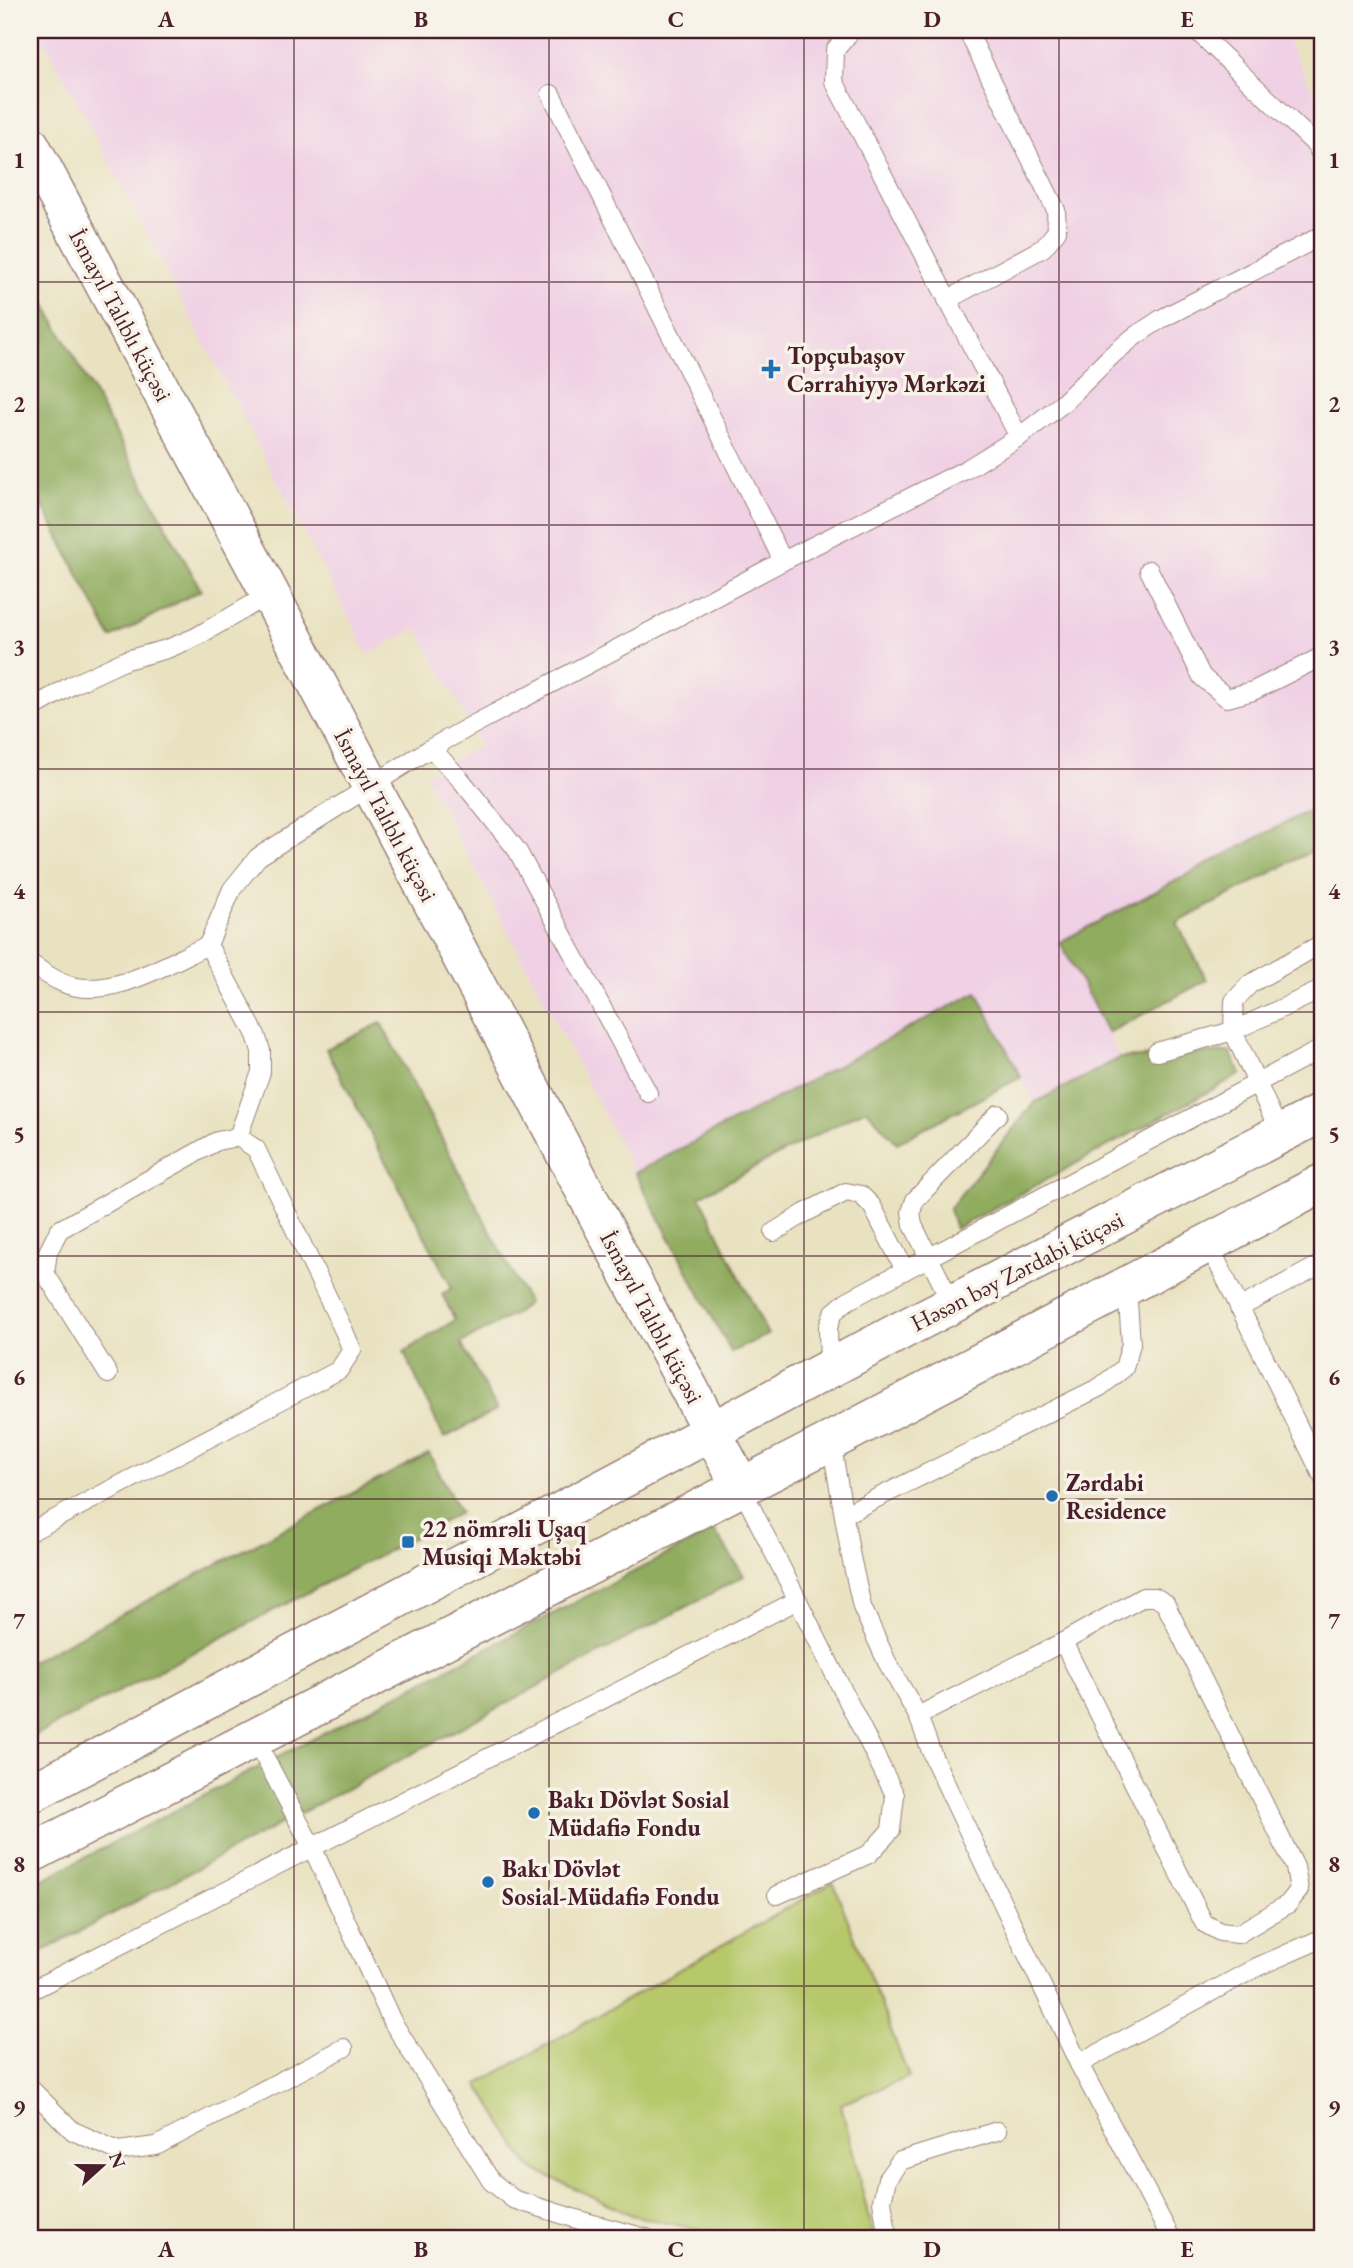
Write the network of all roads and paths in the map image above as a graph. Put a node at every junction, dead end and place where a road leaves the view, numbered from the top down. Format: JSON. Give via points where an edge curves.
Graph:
{"nodes":[{"id":1,"x":852,"y":30,"type":"edge"},
{"id":2,"x":967,"y":30,"type":"edge"},
{"id":3,"x":1196,"y":30,"type":"edge"},
{"id":4,"x":551,"y":94,"type":"dead end"},
{"id":5,"x":30,"y":145,"type":"edge"},
{"id":6,"x":1323,"y":158,"type":"edge"},
{"id":7,"x":1323,"y":235,"type":"edge"},
{"id":8,"x":947,"y":300,"type":"junction"},
{"id":9,"x":1019,"y":438,"type":"junction"},
{"id":10,"x":783,"y":561,"type":"junction"},
{"id":11,"x":1149,"y":570,"type":"dead end"},
{"id":12,"x":270,"y":594,"type":"junction"},
{"id":13,"x":1323,"y":656,"type":"edge"},
{"id":14,"x":32,"y":704,"type":"edge"},
{"id":15,"x":431,"y":748,"type":"junction"},
{"id":16,"x":371,"y":786,"type":"junction"},
{"id":17,"x":1323,"y":943,"type":"edge"},
{"id":18,"x":208,"y":945,"type":"junction"},
{"id":19,"x":30,"y":963,"type":"edge"},
{"id":20,"x":1323,"y":989,"type":"edge"},
{"id":21,"x":1233,"y":1031,"type":"junction"},
{"id":22,"x":1323,"y":1048,"type":"edge"},
{"id":23,"x":1157,"y":1052,"type":"dead end"},
{"id":24,"x":1256,"y":1083,"type":"junction"},
{"id":25,"x":648,"y":1093,"type":"dead end"},
{"id":26,"x":1323,"y":1112,"type":"edge"},
{"id":27,"x":998,"y":1114,"type":"dead end"},
{"id":28,"x":1281,"y":1135,"type":"junction"},
{"id":29,"x":238,"y":1137,"type":"junction"},
{"id":30,"x":1323,"y":1184,"type":"edge"},
{"id":31,"x":774,"y":1232,"type":"dead end"},
{"id":32,"x":1209,"y":1245,"type":"junction"},
{"id":33,"x":929,"y":1258,"type":"junction"},
{"id":34,"x":1323,"y":1263,"type":"edge"},
{"id":35,"x":905,"y":1270,"type":"junction"},
{"id":36,"x":1127,"y":1287,"type":"junction"},
{"id":37,"x":952,"y":1304,"type":"junction"},
{"id":38,"x":1239,"y":1308,"type":"junction"},
{"id":39,"x":829,"y":1370,"type":"junction"},
{"id":40,"x":108,"y":1374,"type":"dead end"},
{"id":41,"x":711,"y":1432,"type":"junction"},
{"id":42,"x":831,"y":1441,"type":"junction"},
{"id":43,"x":1323,"y":1477,"type":"edge"},
{"id":44,"x":741,"y":1487,"type":"junction"},
{"id":45,"x":845,"y":1514,"type":"junction"},
{"id":46,"x":30,"y":1532,"type":"edge"},
{"id":47,"x":798,"y":1600,"type":"junction"},
{"id":48,"x":1063,"y":1642,"type":"junction"},
{"id":49,"x":918,"y":1716,"type":"junction"},
{"id":50,"x":254,"y":1737,"type":"junction"},
{"id":51,"x":30,"y":1794,"type":"edge"},
{"id":52,"x":312,"y":1847,"type":"junction"},
{"id":53,"x":30,"y":1854,"type":"edge"},
{"id":54,"x":777,"y":1895,"type":"dead end"},
{"id":55,"x":1323,"y":1938,"type":"edge"},
{"id":56,"x":30,"y":1991,"type":"edge"},
{"id":57,"x":344,"y":2048,"type":"dead end"},
{"id":58,"x":1079,"y":2064,"type":"junction"},
{"id":59,"x":30,"y":2088,"type":"edge"},
{"id":60,"x":997,"y":2131,"type":"dead end"},
{"id":61,"x":646,"y":2238,"type":"edge"},
{"id":62,"x":888,"y":2238,"type":"edge"},
{"id":63,"x":1171,"y":2238,"type":"edge"}],
"edges":[{"from":1,"to":8,"type":"lane","via":[[835,50],[834,80]]},
{"from":2,"to":8,"type":"lane","via":[[1056,210],[1057,231],[1043,248]]},
{"from":3,"to":6,"type":"lane","via":[[1316,145]]},
{"from":4,"to":10,"type":"lane"},
{"from":5,"to":12,"type":"main road","name":"İsmayıl Talıblı küçəsi"},
{"from":7,"to":9,"type":"lane","via":[[1135,336]]},
{"from":8,"to":9,"type":"lane"},
{"from":9,"to":10,"type":"lane"},
{"from":10,"to":15,"type":"lane"},
{"from":11,"to":13,"type":"lane","via":[[1202,677],[1227,698],[1253,691]]},
{"from":12,"to":14,"type":"lane","via":[[196,637],[125,660]]},
{"from":12,"to":16,"type":"main road","name":"İsmayıl Talıblı küçəsi"},
{"from":15,"to":16,"type":"lane"},
{"from":15,"to":25,"type":"lane","via":[[517,850]]},
{"from":16,"to":18,"type":"lane","via":[[258,858],[232,890]]},
{"from":16,"to":41,"type":"main road","name":"İsmayıl Talıblı küçəsi"},
{"from":17,"to":21,"type":"lane","via":[[1250,984],[1234,1001]]},
{"from":18,"to":19,"type":"lane","via":[[132,980],[96,989],[64,984]]},
{"from":18,"to":29,"type":"lane","via":[[261,1051],[261,1072]]},
{"from":20,"to":21,"type":"lane"},
{"from":21,"to":23,"type":"lane"},
{"from":21,"to":24,"type":"lane"},
{"from":22,"to":24,"type":"lane"},
{"from":24,"to":28,"type":"lane"},
{"from":24,"to":33,"type":"lane"},
{"from":26,"to":28,"type":"main road","name":"Həsən bəy Zərdabi küçəsi"},
{"from":27,"to":33,"type":"lane","via":[[915,1200],[913,1225]]},
{"from":28,"to":37,"type":"main road","name":"Həsən bəy Zərdabi küçəsi"},
{"from":29,"to":40,"type":"lane","via":[[217,1141],[59,1230],[48,1252],[46,1273]]},
{"from":29,"to":46,"type":"lane","via":[[256,1149],[352,1350],[339,1370]]},
{"from":30,"to":32,"type":"main road"},
{"from":31,"to":35,"type":"lane","via":[[846,1192],[861,1195],[872,1206]]},
{"from":32,"to":36,"type":"main road"},
{"from":32,"to":38,"type":"lane"},
{"from":33,"to":35,"type":"lane"},
{"from":33,"to":37,"type":"lane"},
{"from":34,"to":38,"type":"lane"},
{"from":35,"to":39,"type":"lane","via":[[847,1300],[833,1313],[828,1328]]},
{"from":36,"to":42,"type":"main road"},
{"from":36,"to":45,"type":"lane","via":[[1131,1344],[1124,1368],[1100,1387]]},
{"from":37,"to":39,"type":"main road","name":"Həsən bəy Zərdabi küçəsi"},
{"from":38,"to":43,"type":"lane"},
{"from":39,"to":41,"type":"main road","name":"Həsən bəy Zərdabi küçəsi"},
{"from":41,"to":44,"type":"main road","name":"İsmayıl Talıblı küçəsi"},
{"from":41,"to":51,"type":"main road","name":"Həsən bəy Zərdabi küçəsi"},
{"from":42,"to":44,"type":"main road"},
{"from":42,"to":45,"type":"lane"},
{"from":44,"to":47,"type":"lane"},
{"from":44,"to":50,"type":"main road"},
{"from":45,"to":49,"type":"lane","via":[[862,1607]]},
{"from":47,"to":52,"type":"lane"},
{"from":47,"to":54,"type":"lane","via":[[895,1795],[891,1830],[869,1854]]},
{"from":48,"to":48,"type":"lane","via":[[1204,1923],[1220,1932],[1238,1934],[1288,1904],[1299,1890],[1295,1867],[1165,1603],[1143,1597]]},
{"from":48,"to":49,"type":"lane"},
{"from":49,"to":58,"type":"lane","via":[[934,1759]]},
{"from":50,"to":52,"type":"lane"},
{"from":50,"to":53,"type":"main road"},
{"from":52,"to":56,"type":"lane"},
{"from":52,"to":61,"type":"lane","via":[[392,2021],[491,2181],[513,2199]]},
{"from":55,"to":58,"type":"lane","via":[[1257,1967]]},
{"from":57,"to":59,"type":"lane","via":[[156,2146],[118,2151],[73,2132]]},
{"from":58,"to":63,"type":"lane"},
{"from":60,"to":62,"type":"lane","via":[[900,2161],[887,2179],[882,2201]]}]}
